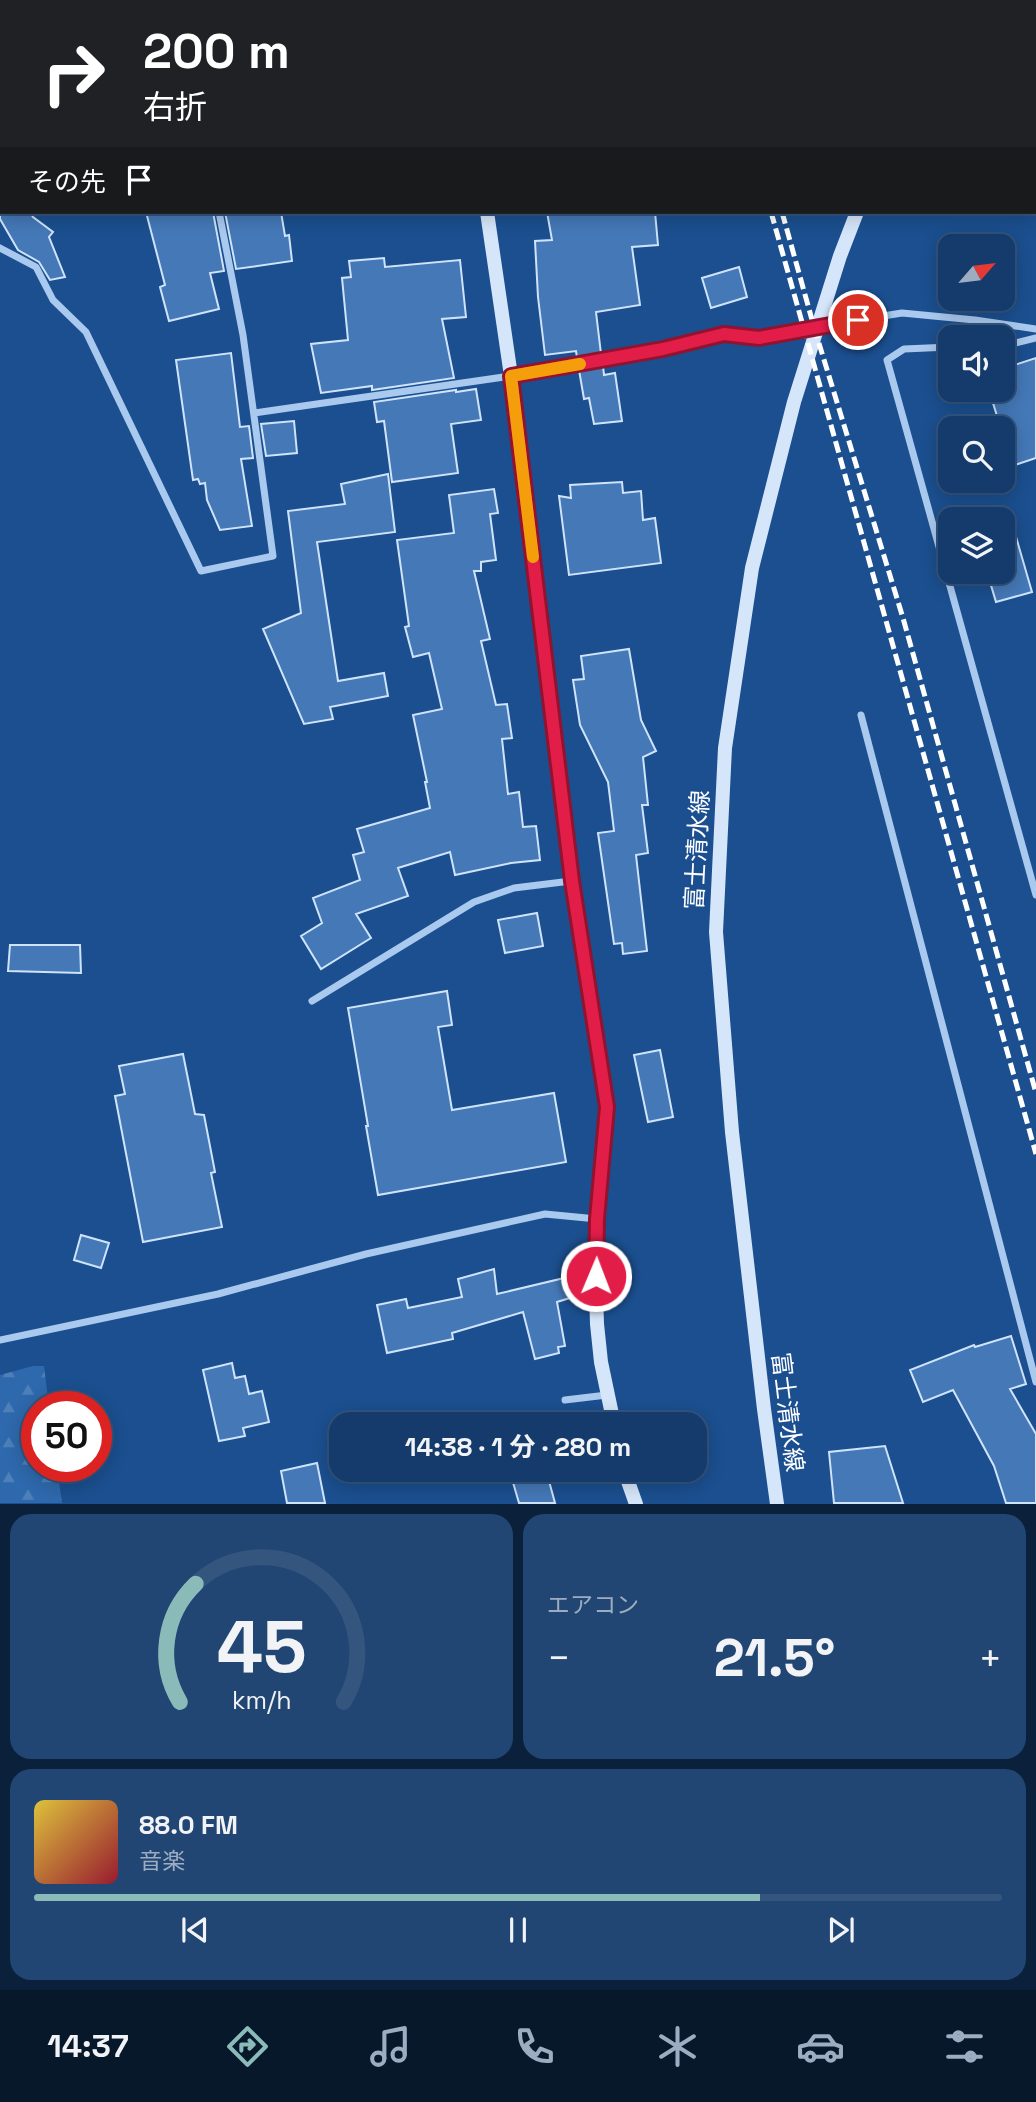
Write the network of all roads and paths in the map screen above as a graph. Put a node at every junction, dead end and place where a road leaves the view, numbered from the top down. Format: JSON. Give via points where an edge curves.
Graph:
{"nodes":[{"id":1,"x":219,"y":214,"type":"edge"},
{"id":2,"x":487,"y":214,"type":"edge"},
{"id":3,"x":856,"y":214,"type":"edge"},
{"id":4,"x":0,"y":248,"type":"edge"},
{"id":5,"x":1036,"y":328,"type":"edge"},
{"id":6,"x":1036,"y":338,"type":"edge"},
{"id":7,"x":1015,"y":343,"type":"edge"},
{"id":8,"x":938,"y":348,"type":"edge"},
{"id":9,"x":511,"y":376,"type":"junction"},
{"id":10,"x":254,"y":413,"type":"junction"},
{"id":11,"x":861,"y":715,"type":"dead end"},
{"id":12,"x":572,"y":881,"type":"junction"},
{"id":13,"x":1036,"y":895,"type":"edge"},
{"id":14,"x":312,"y":1001,"type":"dead end"},
{"id":15,"x":597,"y":1219,"type":"junction"},
{"id":16,"x":0,"y":1339,"type":"edge"},
{"id":17,"x":1036,"y":1382,"type":"edge"},
{"id":18,"x":607,"y":1395,"type":"junction"},
{"id":19,"x":565,"y":1400,"type":"dead end"},
{"id":20,"x":611,"y":1412,"type":"edge"},
{"id":21,"x":628,"y":1482,"type":"edge"},
{"id":22,"x":636,"y":1503,"type":"edge"},
{"id":23,"x":777,"y":1503,"type":"edge"}],
"edges":[{"from":1,"to":10,"type":"street"},
{"from":2,"to":9,"type":"main road"},
{"from":3,"to":23,"type":"main road","name":"富士清水線","via":[[794,402],[752,568],[725,748],[716,932],[732,1132]]},
{"from":4,"to":10,"type":"street","via":[[36,267],[53,300],[86,332],[201,571],[273,556]]},
{"from":5,"to":9,"type":"street","via":[[902,313],[759,338],[724,334]]},
{"from":6,"to":7,"type":"street"},
{"from":8,"to":13,"type":"street","via":[[904,349],[887,360]]},
{"from":9,"to":10,"type":"street"},
{"from":9,"to":12,"type":"main road"},
{"from":11,"to":17,"type":"street"},
{"from":12,"to":14,"type":"street","via":[[514,888],[474,902]]},
{"from":12,"to":15,"type":"main road","via":[[607,1107]]},
{"from":15,"to":16,"type":"street","via":[[545,1214],[366,1254],[218,1294]]},
{"from":15,"to":18,"type":"main road","via":[[597,1324]]},
{"from":18,"to":19,"type":"street"},
{"from":18,"to":20,"type":"main road"},
{"from":21,"to":22,"type":"main road"}]}
